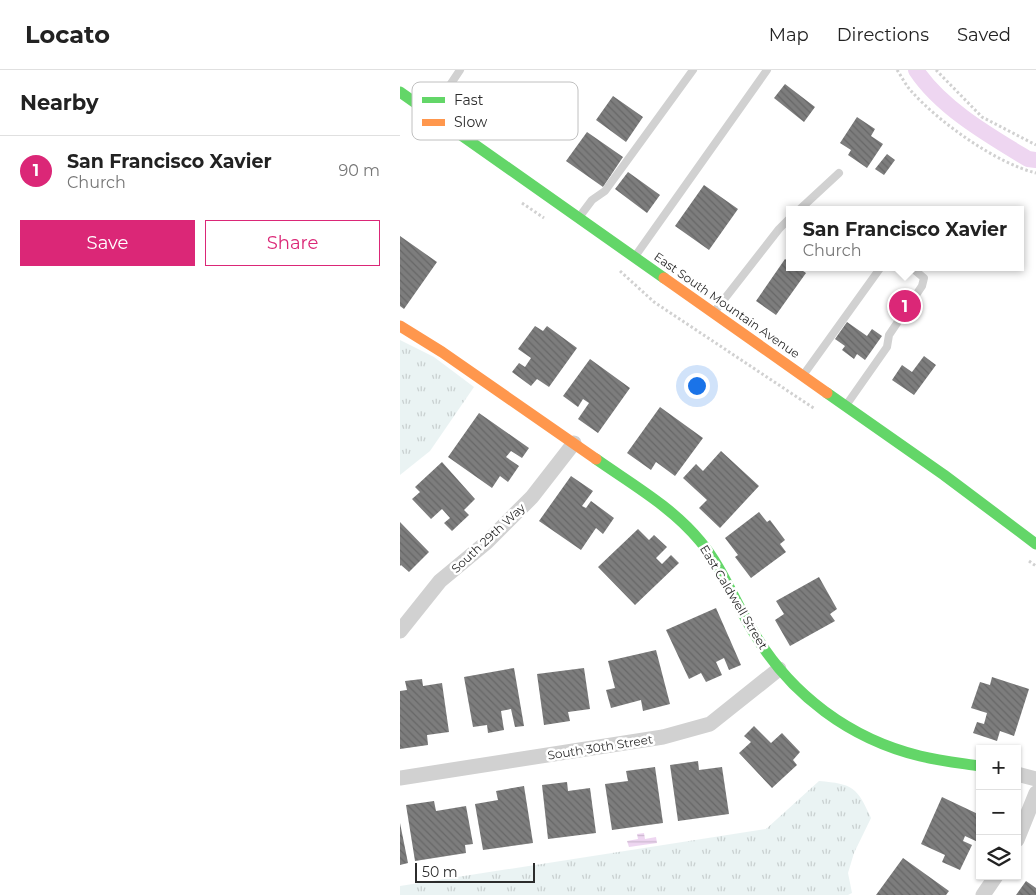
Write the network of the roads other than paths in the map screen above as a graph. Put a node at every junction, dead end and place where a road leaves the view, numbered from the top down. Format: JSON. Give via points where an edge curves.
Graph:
{"nodes":[{"id":1,"x":460,"y":70,"type":"edge"},
{"id":2,"x":693,"y":70,"type":"edge"},
{"id":3,"x":767,"y":70,"type":"edge"},
{"id":4,"x":452,"y":82,"type":"edge"},
{"id":5,"x":400,"y":92,"type":"edge"},
{"id":6,"x":412,"y":100,"type":"edge"},
{"id":7,"x":469,"y":140,"type":"edge"},
{"id":8,"x":839,"y":173,"type":"dead end"},
{"id":9,"x":803,"y":206,"type":"edge"},
{"id":10,"x":578,"y":217,"type":"junction"},
{"id":11,"x":786,"y":222,"type":"edge"},
{"id":12,"x":635,"y":257,"type":"junction"},
{"id":13,"x":878,"y":271,"type":"edge"},
{"id":14,"x":916,"y":271,"type":"edge"},
{"id":15,"x":714,"y":313,"type":"junction"},
{"id":16,"x":400,"y":326,"type":"edge"},
{"id":17,"x":802,"y":375,"type":"junction"},
{"id":18,"x":845,"y":406,"type":"junction"},
{"id":19,"x":574,"y":443,"type":"junction"},
{"id":20,"x":1036,"y":544,"type":"edge"},
{"id":21,"x":400,"y":631,"type":"edge"},
{"id":22,"x":780,"y":669,"type":"junction"},
{"id":23,"x":976,"y":765,"type":"edge"},
{"id":24,"x":1021,"y":775,"type":"edge"},
{"id":25,"x":400,"y":778,"type":"edge"},
{"id":26,"x":1036,"y":779,"type":"edge"},
{"id":27,"x":1036,"y":793,"type":"edge"},
{"id":28,"x":1019,"y":835,"type":"edge"},
{"id":29,"x":993,"y":880,"type":"edge"},
{"id":30,"x":983,"y":895,"type":"edge"}],
"edges":[{"from":1,"to":4,"type":"lane"},
{"from":2,"to":10,"type":"lane","via":[[605,191],[592,200]]},
{"from":3,"to":12,"type":"lane"},
{"from":5,"to":6,"type":"street","name":"East South Mountain Avenue"},
{"from":7,"to":10,"type":"street","name":"East South Mountain Avenue"},
{"from":8,"to":9,"type":"lane"},
{"from":10,"to":12,"type":"street","name":"East South Mountain Avenue"},
{"from":11,"to":15,"type":"lane"},
{"from":12,"to":15,"type":"street","name":"East South Mountain Avenue"},
{"from":13,"to":17,"type":"lane"},
{"from":14,"to":18,"type":"lane","via":[[924,278],[922,286],[889,335],[887,348]]},
{"from":15,"to":17,"type":"street","name":"East South Mountain Avenue"},
{"from":16,"to":19,"type":"street","name":"East Caldwell Street"},
{"from":17,"to":18,"type":"street","name":"East South Mountain Avenue"},
{"from":18,"to":20,"type":"street","name":"East South Mountain Avenue"},
{"from":19,"to":21,"type":"street","name":"South 29th Way","via":[[532,497],[487,542],[440,581]]},
{"from":19,"to":22,"type":"street","name":"East Caldwell Street","via":[[672,512],[700,541],[714,559],[756,637]]},
{"from":22,"to":23,"type":"street","name":"East Caldwell Street","via":[[812,704],[851,730],[915,755]]},
{"from":22,"to":25,"type":"street","name":"South 30th Street","via":[[710,724],[663,738]]},
{"from":24,"to":26,"type":"street"},
{"from":27,"to":28,"type":"street"},
{"from":29,"to":30,"type":"street"}]}
